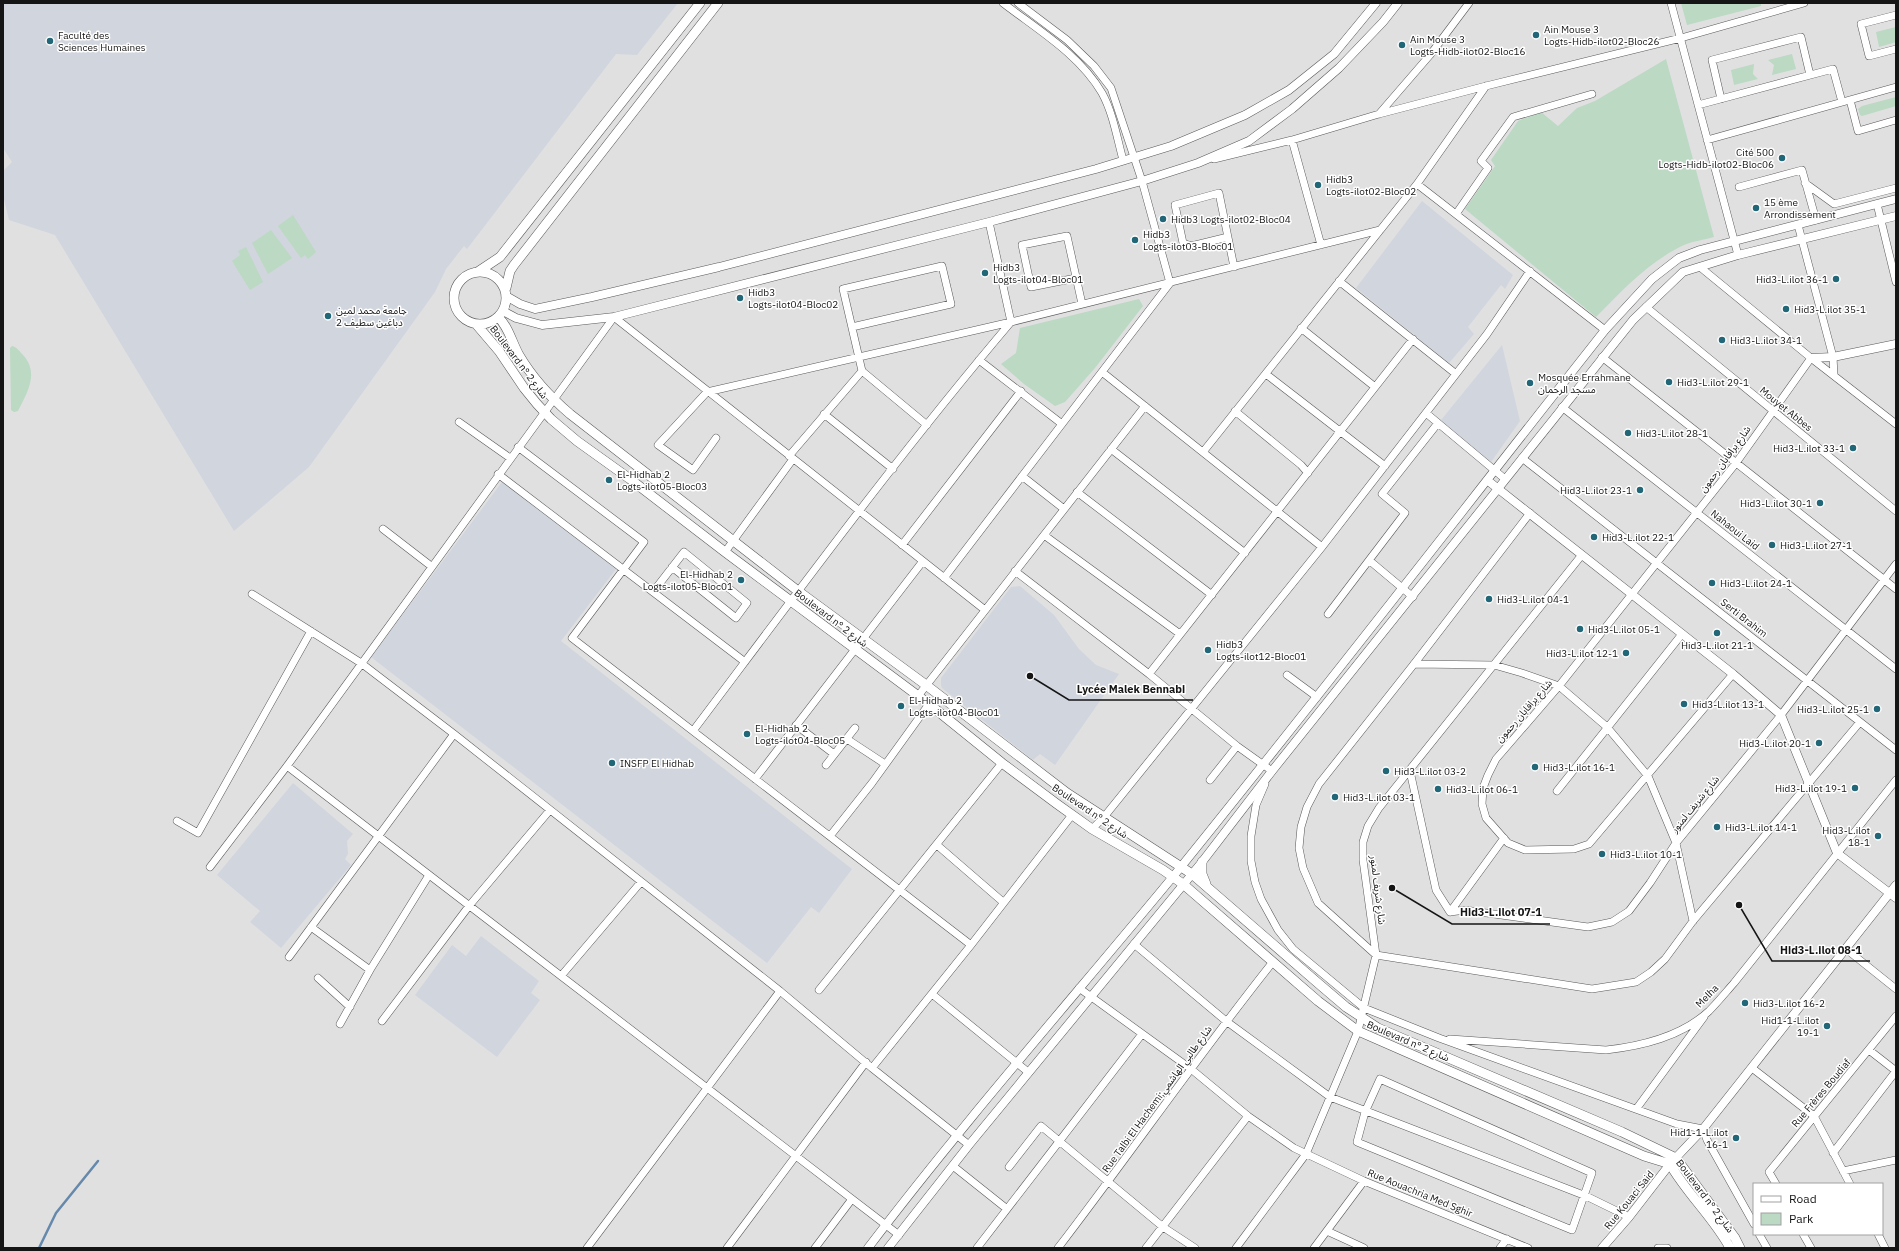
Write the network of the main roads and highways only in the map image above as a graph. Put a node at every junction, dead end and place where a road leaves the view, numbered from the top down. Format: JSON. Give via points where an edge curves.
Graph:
{"nodes":[{"id":1,"x":700,"y":3,"type":"edge"},
{"id":2,"x":718,"y":3,"type":"edge"},
{"id":3,"x":479,"y":271,"type":"junction"},
{"id":4,"x":506,"y":292,"type":"junction"},
{"id":5,"x":500,"y":314,"type":"junction"},
{"id":6,"x":476,"y":324,"type":"junction"},
{"id":7,"x":1202,"y":862,"type":"road end"},
{"id":8,"x":1206,"y":884,"type":"junction"},
{"id":9,"x":1673,"y":1161,"type":"junction"},
{"id":10,"x":1730,"y":1248,"type":"edge"},
{"id":11,"x":1740,"y":1248,"type":"edge"}],
"edges":[{"from":1,"to":3,"type":"main road","via":[[500,257]]},
{"from":2,"to":4,"type":"main road","via":[[514,265],[510,271]]},
{"from":3,"to":4,"type":"main road","via":[[494,275]]},
{"from":3,"to":6,"type":"main road","via":[[459,282],[454,298],[460,315]]},
{"from":4,"to":5,"type":"main road"},
{"from":5,"to":6,"type":"main road","via":[[485,324]]},
{"from":5,"to":8,"type":"main road","name":"Boulevard n° شارع 2","via":[[526,368],[541,388],[606,444],[1067,793]]},
{"from":6,"to":9,"type":"main road","name":"Boulevard n° شارع 2","via":[[544,412],[577,441],[918,696],[1072,815],[1183,884],[1272,963],[1358,1031],[1644,1156]]},
{"from":7,"to":8,"type":"main road","via":[[1202,874]]},
{"from":8,"to":9,"type":"main road","name":"Boulevard n° شارع 2","via":[[1319,984],[1346,1006],[1363,1012],[1378,1028],[1615,1129]]},
{"from":9,"to":10,"type":"main road","name":"Boulevard n° شارع 2","via":[[1678,1178]]},
{"from":9,"to":11,"type":"main road","name":"Boulevard n° شارع 2","via":[[1735,1238]]}]}
